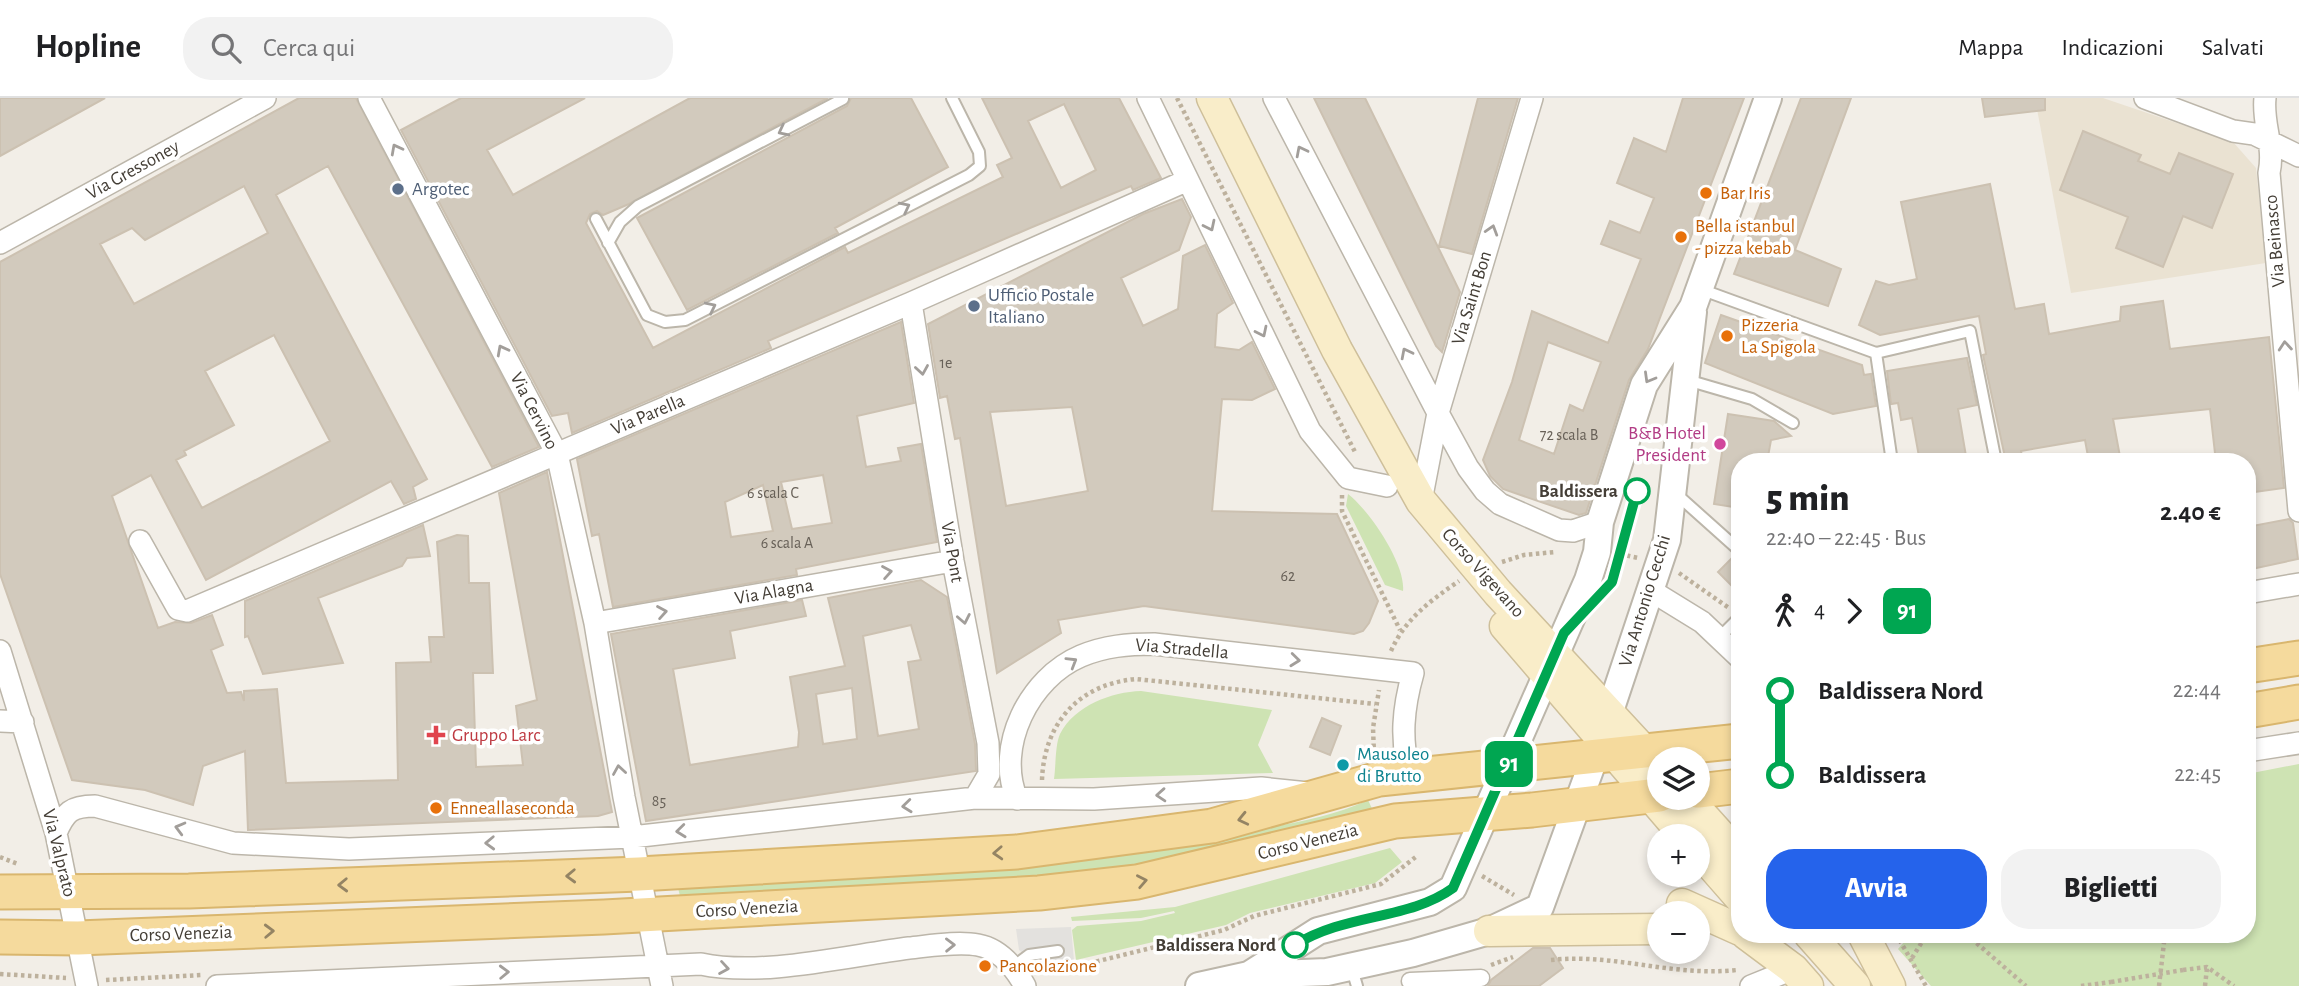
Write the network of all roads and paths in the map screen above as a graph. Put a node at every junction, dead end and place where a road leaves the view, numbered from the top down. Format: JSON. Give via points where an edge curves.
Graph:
{"nodes":[{"id":1,"x":265,"y":98,"type":"edge"},
{"id":2,"x":369,"y":98,"type":"edge"},
{"id":3,"x":951,"y":98,"type":"edge"},
{"id":4,"x":1148,"y":98,"type":"edge"},
{"id":5,"x":1177,"y":98,"type":"edge"},
{"id":6,"x":1212,"y":98,"type":"edge"},
{"id":7,"x":1274,"y":98,"type":"edge"},
{"id":8,"x":1532,"y":98,"type":"edge"},
{"id":9,"x":1768,"y":98,"type":"edge"},
{"id":10,"x":2145,"y":98,"type":"edge"},
{"id":11,"x":2265,"y":98,"type":"edge"},
{"id":12,"x":843,"y":99,"type":"edge"},
{"id":13,"x":2272,"y":144,"type":"junction"},
{"id":14,"x":2299,"y":156,"type":"edge"},
{"id":15,"x":1188,"y":180,"type":"junction"},
{"id":16,"x":596,"y":219,"type":"dead end"},
{"id":17,"x":0,"y":243,"type":"edge"},
{"id":18,"x":608,"y":243,"type":"junction"},
{"id":19,"x":1697,"y":298,"type":"junction"},
{"id":20,"x":911,"y":303,"type":"junction"},
{"id":21,"x":1876,"y":353,"type":"junction"},
{"id":22,"x":1340,"y":355,"type":"junction"},
{"id":23,"x":1686,"y":380,"type":"junction"},
{"id":24,"x":1438,"y":413,"type":"junction"},
{"id":25,"x":1794,"y":424,"type":"dead end"},
{"id":26,"x":1891,"y":453,"type":"edge"},
{"id":27,"x":1994,"y":453,"type":"edge"},
{"id":28,"x":557,"y":454,"type":"junction"},
{"id":29,"x":1348,"y":478,"type":"junction"},
{"id":30,"x":1387,"y":486,"type":"junction"},
{"id":31,"x":1674,"y":491,"type":"junction"},
{"id":32,"x":1420,"y":501,"type":"junction"},
{"id":33,"x":2299,"y":511,"type":"edge"},
{"id":34,"x":1601,"y":523,"type":"junction"},
{"id":35,"x":141,"y":541,"type":"dead end"},
{"id":36,"x":1731,"y":543,"type":"edge"},
{"id":37,"x":953,"y":561,"type":"junction"},
{"id":38,"x":2299,"y":584,"type":"edge"},
{"id":39,"x":1650,"y":590,"type":"junction"},
{"id":40,"x":2256,"y":591,"type":"edge"},
{"id":41,"x":595,"y":623,"type":"junction"},
{"id":42,"x":1731,"y":626,"type":"edge"},
{"id":43,"x":1401,"y":630,"type":"dead end"},
{"id":44,"x":1720,"y":637,"type":"junction"},
{"id":45,"x":1731,"y":649,"type":"edge"},
{"id":46,"x":0,"y":651,"type":"edge"},
{"id":47,"x":2299,"y":658,"type":"edge"},
{"id":48,"x":1551,"y":665,"type":"junction"},
{"id":49,"x":2256,"y":665,"type":"edge"},
{"id":50,"x":2299,"y":702,"type":"edge"},
{"id":51,"x":981,"y":706,"type":"junction"},
{"id":52,"x":2256,"y":709,"type":"edge"},
{"id":53,"x":1024,"y":710,"type":"junction"},
{"id":54,"x":0,"y":721,"type":"edge"},
{"id":55,"x":23,"y":722,"type":"junction"},
{"id":56,"x":1731,"y":742,"type":"edge"},
{"id":57,"x":2299,"y":743,"type":"edge"},
{"id":58,"x":2256,"y":750,"type":"edge"},
{"id":59,"x":1629,"y":759,"type":"edge"},
{"id":60,"x":1508,"y":765,"type":"junction"},
{"id":61,"x":1410,"y":775,"type":"junction"},
{"id":62,"x":1731,"y":787,"type":"edge"},
{"id":63,"x":1710,"y":790,"type":"edge"},
{"id":64,"x":1326,"y":796,"type":"junction"},
{"id":65,"x":975,"y":798,"type":"junction"},
{"id":66,"x":1017,"y":799,"type":"junction"},
{"id":67,"x":1577,"y":805,"type":"junction"},
{"id":68,"x":1698,"y":810,"type":"edge"},
{"id":69,"x":1486,"y":814,"type":"junction"},
{"id":70,"x":1676,"y":824,"type":"edge"},
{"id":71,"x":56,"y":833,"type":"junction"},
{"id":72,"x":632,"y":837,"type":"junction"},
{"id":73,"x":1731,"y":846,"type":"edge"},
{"id":74,"x":0,"y":857,"type":"edge"},
{"id":75,"x":1466,"y":862,"type":"junction"},
{"id":76,"x":1710,"y":864,"type":"edge"},
{"id":77,"x":24,"y":867,"type":"dead end"},
{"id":78,"x":639,"y":874,"type":"junction"},
{"id":79,"x":1731,"y":888,"type":"edge"},
{"id":80,"x":0,"y":892,"type":"edge"},
{"id":81,"x":70,"y":894,"type":"junction"},
{"id":82,"x":1540,"y":907,"type":"junction"},
{"id":83,"x":646,"y":915,"type":"junction"},
{"id":84,"x":1710,"y":917,"type":"edge"},
{"id":85,"x":1731,"y":927,"type":"edge"},
{"id":86,"x":1647,"y":929,"type":"edge"},
{"id":87,"x":1710,"y":930,"type":"edge"},
{"id":88,"x":1489,"y":931,"type":"junction"},
{"id":89,"x":1731,"y":931,"type":"edge"},
{"id":90,"x":0,"y":937,"type":"edge"},
{"id":91,"x":78,"y":938,"type":"junction"},
{"id":92,"x":1754,"y":943,"type":"edge"},
{"id":93,"x":1776,"y":943,"type":"edge"},
{"id":94,"x":1817,"y":943,"type":"edge"},
{"id":95,"x":1868,"y":943,"type":"edge"},
{"id":96,"x":1902,"y":943,"type":"edge"},
{"id":97,"x":1921,"y":943,"type":"edge"},
{"id":98,"x":1976,"y":943,"type":"edge"},
{"id":99,"x":2164,"y":943,"type":"edge"},
{"id":100,"x":1058,"y":951,"type":"dead end"},
{"id":101,"x":1912,"y":958,"type":"junction"},
{"id":102,"x":1551,"y":960,"type":"dead end"},
{"id":103,"x":2207,"y":967,"type":"junction"},
{"id":104,"x":0,"y":974,"type":"edge"},
{"id":105,"x":1018,"y":974,"type":"edge"},
{"id":106,"x":1249,"y":975,"type":"junction"},
{"id":107,"x":43,"y":976,"type":"dead end"},
{"id":108,"x":659,"y":976,"type":"edge"},
{"id":109,"x":1354,"y":976,"type":"edge"},
{"id":110,"x":1481,"y":978,"type":"dead end"},
{"id":111,"x":437,"y":980,"type":"edge"},
{"id":112,"x":1798,"y":980,"type":"edge"},
{"id":113,"x":1410,"y":981,"type":"dead end"},
{"id":114,"x":87,"y":986,"type":"edge"},
{"id":115,"x":217,"y":986,"type":"edge"},
{"id":116,"x":1199,"y":986,"type":"edge"},
{"id":117,"x":1751,"y":986,"type":"edge"},
{"id":118,"x":1855,"y":986,"type":"edge"},
{"id":119,"x":1890,"y":986,"type":"edge"},
{"id":120,"x":1926,"y":986,"type":"edge"},
{"id":121,"x":2025,"y":986,"type":"edge"},
{"id":122,"x":2081,"y":986,"type":"edge"},
{"id":123,"x":2159,"y":986,"type":"edge"},
{"id":124,"x":2205,"y":986,"type":"edge"},
{"id":125,"x":2234,"y":986,"type":"edge"}],
"edges":[{"from":1,"to":17,"type":"street","name":"Via Gressoney"},
{"from":28,"to":2,"type":"street","name":"Via Cervino","one_way":true},
{"from":18,"to":3,"type":"lane","one_way":true,"via":[[648,315],[665,322],[685,320],[980,166],[979,152]]},
{"from":4,"to":15,"type":"street"},
{"from":5,"to":29,"type":"path","via":[[1355,448]]},
{"from":6,"to":22,"type":"main road","name":"Corso Vigevano"},
{"from":24,"to":7,"type":"street","one_way":true},
{"from":24,"to":8,"type":"street","name":"Via Saint Bon","one_way":true},
{"from":9,"to":19,"type":"street","name":"Via Antonio Cecchi"},
{"from":10,"to":13,"type":"street"},
{"from":11,"to":13,"type":"street","name":"Via Beinasco"},
{"from":12,"to":18,"type":"lane","one_way":true,"via":[[638,206],[620,222]]},
{"from":13,"to":14,"type":"street"},
{"from":33,"to":13,"type":"street","name":"Via Beinasco","one_way":true,"via":[[2269,173]]},
{"from":15,"to":20,"type":"street","name":"Via Parella"},
{"from":15,"to":29,"type":"street","one_way":true,"via":[[1310,431]]},
{"from":16,"to":18,"type":"lane"},
{"from":19,"to":21,"type":"lane"},
{"from":19,"to":23,"type":"street","name":"Via Antonio Cecchi"},
{"from":19,"to":34,"type":"street","name":"Via Antonio Cecchi","one_way":true,"via":[[1644,385]]},
{"from":20,"to":28,"type":"street","name":"Via Parella"},
{"from":20,"to":37,"type":"street","name":"Via Pont","one_way":true},
{"from":21,"to":26,"type":"lane"},
{"from":21,"to":27,"type":"lane","via":[[1970,331]]},
{"from":22,"to":30,"type":"main road","name":"Corso Vigevano"},
{"from":22,"to":32,"type":"main road","name":"Corso Vigevano"},
{"from":23,"to":25,"type":"lane","via":[[1752,399]]},
{"from":23,"to":31,"type":"street","name":"Via Antonio Cecchi"},
{"from":24,"to":32,"type":"street","name":"Via Saint Bon"},
{"from":24,"to":34,"type":"street","via":[[1468,468],[1485,492],[1500,503],[1559,530]]},
{"from":28,"to":35,"type":"street","name":"Via Parella","via":[[187,611],[178,609],[162,585]]},
{"from":28,"to":41,"type":"street","name":"Via Cervino"},
{"from":29,"to":30,"type":"street"},
{"from":29,"to":43,"type":"path","via":[[1340,502],[1342,511]]},
{"from":30,"to":48,"type":"main road","name":"Corso Vigevano"},
{"from":31,"to":36,"type":"lane"},
{"from":31,"to":39,"type":"street","name":"Via Antonio Cecchi","via":[[1667,540]]},
{"from":32,"to":48,"type":"main road","name":"Corso Vigevano","via":[[1498,593]]},
{"from":34,"to":48,"type":"street","name":"Via Antonio Cecchi","via":[[1595,561]]},
{"from":41,"to":37,"type":"street","name":"Via Alagna","one_way":true},
{"from":37,"to":51,"type":"street","name":"Via Pont","one_way":true},
{"from":38,"to":40,"type":"street"},
{"from":39,"to":44,"type":"street"},
{"from":39,"to":59,"type":"street","name":"Via Antonio Cecchi"},
{"from":72,"to":41,"type":"street","name":"Via Cervino","one_way":true},
{"from":42,"to":44,"type":"lane"},
{"from":44,"to":45,"type":"street"},
{"from":46,"to":55,"type":"street","name":"Via Valprato"},
{"from":47,"to":49,"type":"main road"},
{"from":48,"to":59,"type":"main road"},
{"from":48,"to":60,"type":"street"},
{"from":50,"to":52,"type":"main road"},
{"from":51,"to":53,"type":"street","via":[[997,713]]},
{"from":51,"to":65,"type":"street","name":"Via Pont","via":[[989,774]]},
{"from":53,"to":61,"type":"street","name":"Via Stradella","one_way":true,"via":[[1062,667],[1121,644],[1413,673],[1403,731]]},
{"from":53,"to":66,"type":"street","name":"Via Stradella","via":[[1009,766]]},
{"from":54,"to":55,"type":"street"},
{"from":55,"to":71,"type":"street","name":"Via Valprato"},
{"from":56,"to":59,"type":"main road"},
{"from":57,"to":58,"type":"street"},
{"from":59,"to":60,"type":"main road","name":"Corso Venezia"},
{"from":59,"to":67,"type":"main road","name":"Corso Venezia"},
{"from":59,"to":67,"type":"street","name":"Via Antonio Cecchi"},
{"from":59,"to":70,"type":"main road"},
{"from":60,"to":61,"type":"main road","name":"Corso Venezia"},
{"from":60,"to":69,"type":"street"},
{"from":61,"to":64,"type":"main road","name":"Corso Venezia","via":[[1379,779]]},
{"from":62,"to":63,"type":"main road"},
{"from":64,"to":66,"type":"street","name":"Corso Venezia","one_way":true,"via":[[1261,788]]},
{"from":64,"to":78,"type":"main road","name":"Corso Venezia","one_way":true,"via":[[1212,826],[1086,845]]},
{"from":65,"to":66,"type":"street","name":"Corso Venezia"},
{"from":65,"to":72,"type":"street","name":"Corso Venezia","one_way":true},
{"from":67,"to":69,"type":"main road","name":"Corso Venezia"},
{"from":67,"to":82,"type":"street"},
{"from":68,"to":73,"type":"main road"},
{"from":69,"to":75,"type":"street"},
{"from":83,"to":69,"type":"main road","name":"Corso Venezia","one_way":true,"via":[[1039,893],[1137,882],[1395,821]]},
{"from":72,"to":71,"type":"street","name":"Corso Venezia","one_way":true,"via":[[293,848],[233,843],[95,806],[76,806],[64,814]]},
{"from":71,"to":81,"type":"street","name":"Via Valprato"},
{"from":72,"to":78,"type":"street","name":"Via Cervino"},
{"from":74,"to":77,"type":"path"},
{"from":75,"to":82,"type":"path","via":[[1509,893]]},
{"from":75,"to":106,"type":"street","via":[[1453,888],[1440,898],[1318,931]]},
{"from":76,"to":79,"type":"main road"},
{"from":78,"to":81,"type":"main road","name":"Corso Venezia","one_way":true},
{"from":78,"to":83,"type":"street","name":"Via Cervino"},
{"from":80,"to":81,"type":"main road","name":"Corso Venezia"},
{"from":81,"to":91,"type":"street","name":"Via Valprato"},
{"from":82,"to":88,"type":"street"},
{"from":91,"to":83,"type":"main road","name":"Corso Venezia","one_way":true},
{"from":83,"to":108,"type":"street","name":"Via Cervino"},
{"from":84,"to":85,"type":"main road"},
{"from":86,"to":88,"type":"main road"},
{"from":87,"to":89,"type":"main road"},
{"from":88,"to":109,"type":"street"},
{"from":90,"to":91,"type":"main road","name":"Corso Venezia"},
{"from":91,"to":114,"type":"street","name":"Via Valprato"},
{"from":92,"to":112,"type":"main road"},
{"from":93,"to":112,"type":"main road"},
{"from":94,"to":118,"type":"main road"},
{"from":95,"to":119,"type":"main road"},
{"from":96,"to":101,"type":"path"},
{"from":97,"to":101,"type":"path"},
{"from":98,"to":121,"type":"path"},
{"from":99,"to":123,"type":"path"},
{"from":100,"to":105,"type":"lane","via":[[1029,955]]},
{"from":101,"to":120,"type":"path"},
{"from":102,"to":112,"type":"path","via":[[1589,958],[1704,973],[1757,968]]},
{"from":103,"to":122,"type":"path","bridge":true},
{"from":103,"to":124,"type":"path"},
{"from":103,"to":125,"type":"path"},
{"from":104,"to":107,"type":"path"},
{"from":108,"to":105,"type":"street","one_way":true,"via":[[701,964],[734,970],[926,946],[978,945],[1000,955]]},
{"from":106,"to":109,"type":"street","via":[[1327,972]]},
{"from":106,"to":116,"type":"street"},
{"from":111,"to":108,"type":"street","one_way":true},
{"from":110,"to":113,"type":"street"},
{"from":111,"to":115,"type":"street"},
{"from":112,"to":117,"type":"street"}]}
